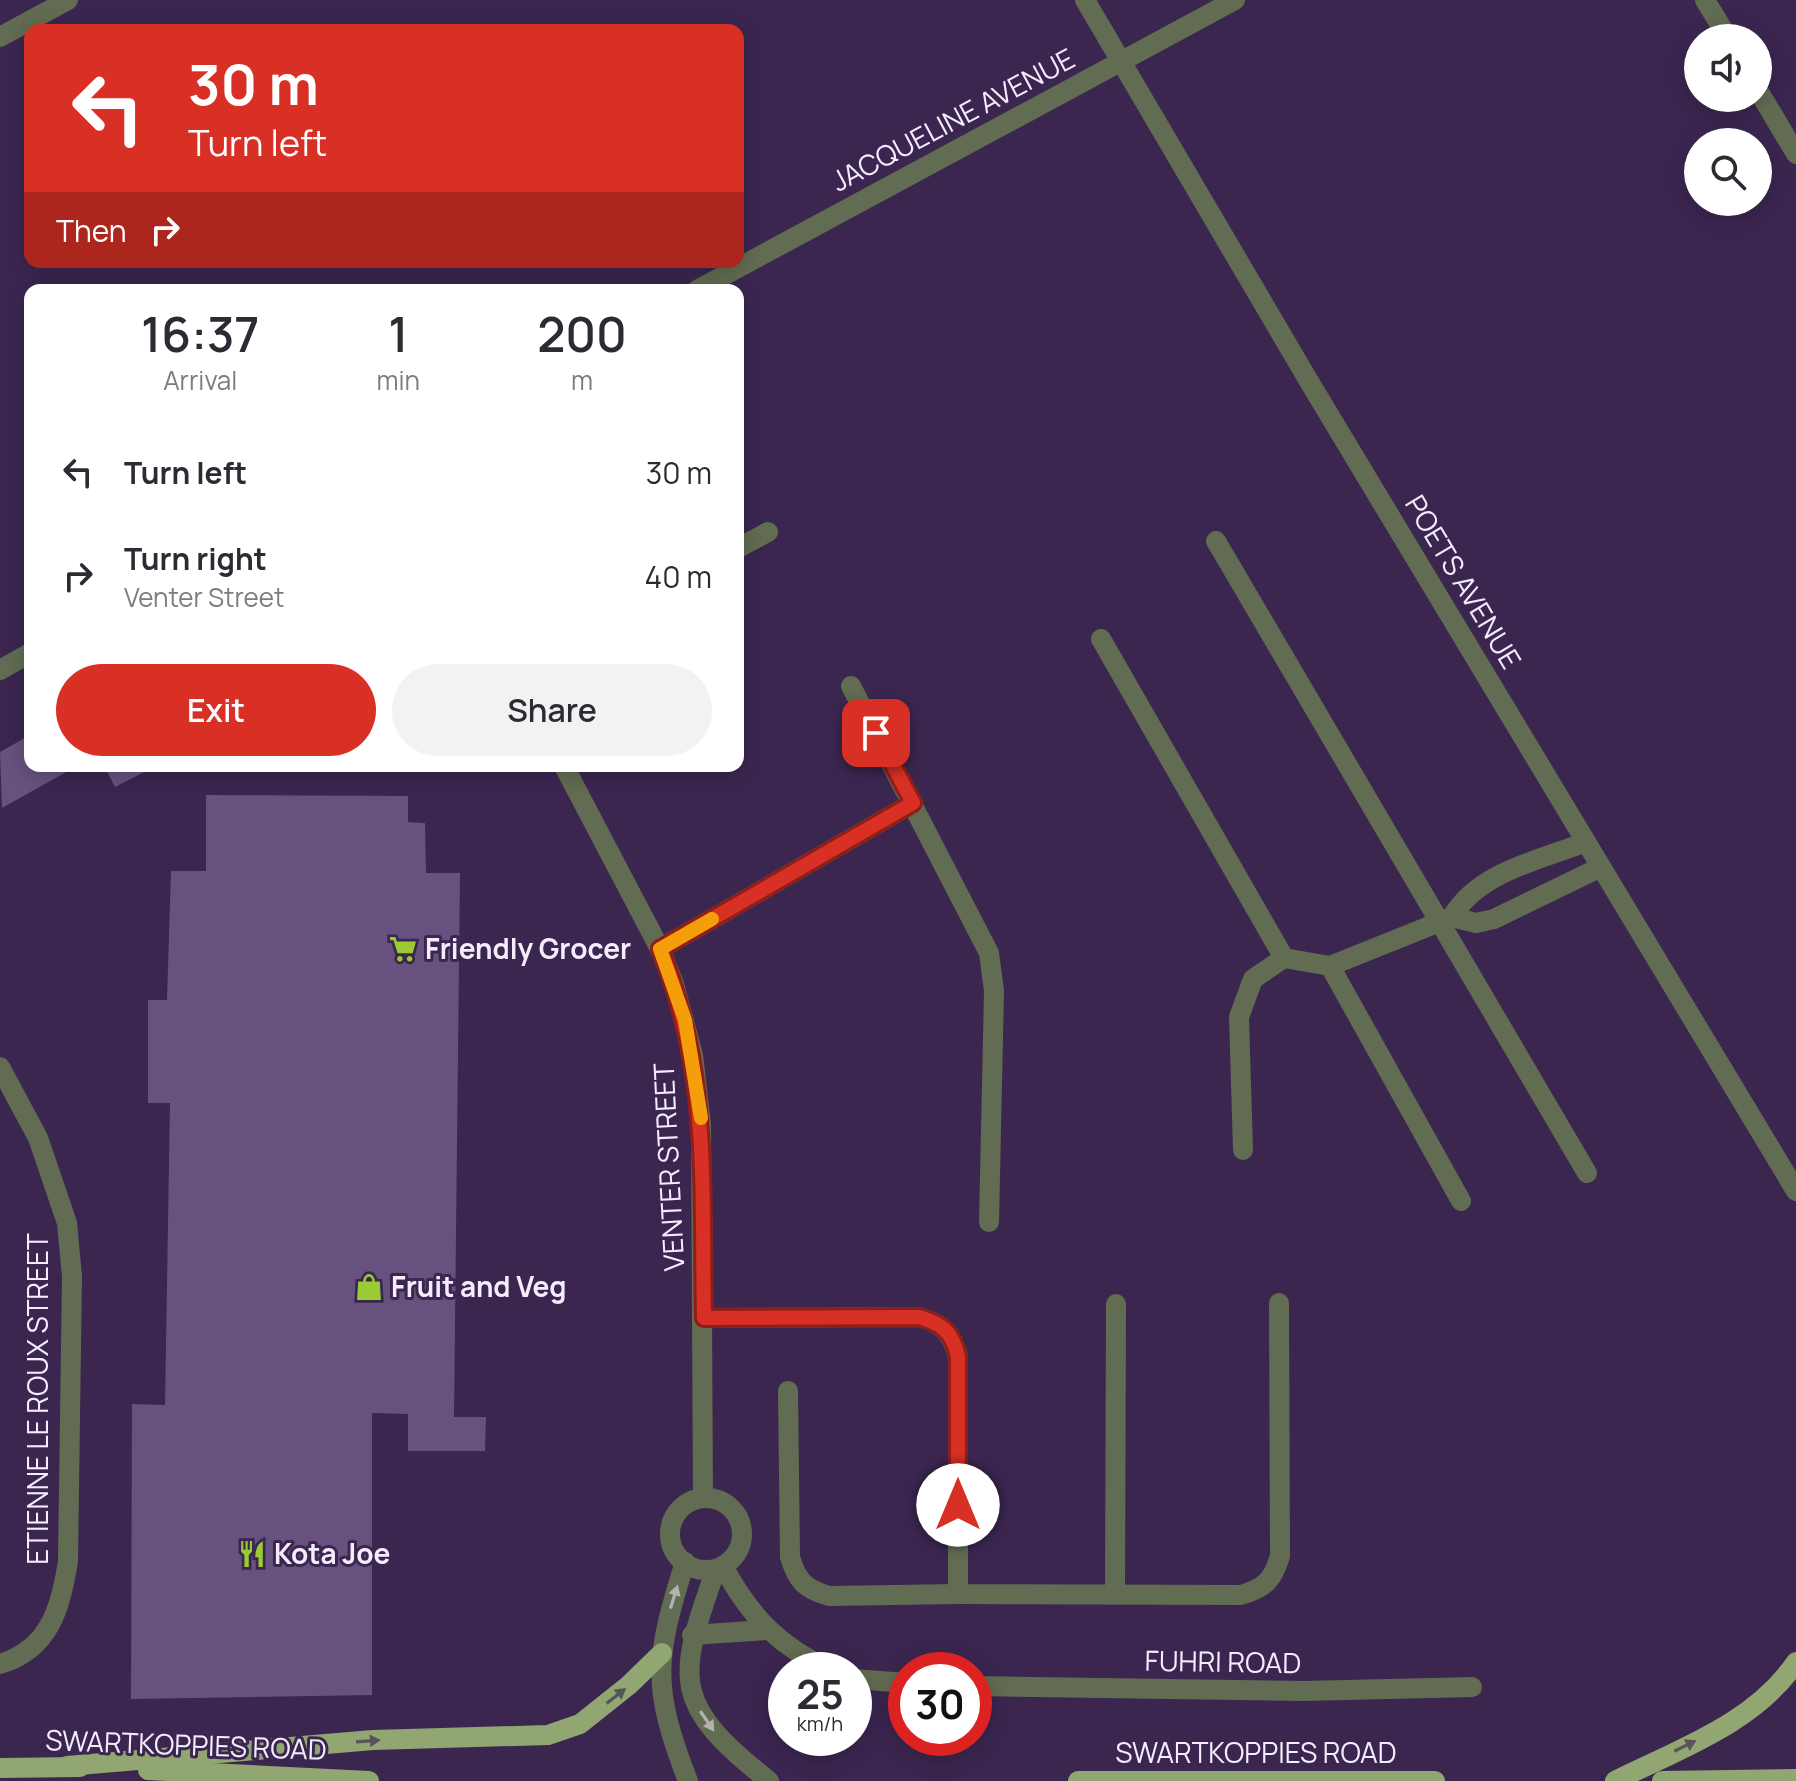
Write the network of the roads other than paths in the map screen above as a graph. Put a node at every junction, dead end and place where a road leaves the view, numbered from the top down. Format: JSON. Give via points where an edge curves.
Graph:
{"nodes":[{"id":1,"x":68,"y":0,"type":"edge"},
{"id":2,"x":1085,"y":0,"type":"edge"},
{"id":3,"x":1235,"y":0,"type":"edge"},
{"id":4,"x":1705,"y":0,"type":"edge"},
{"id":5,"x":1720,"y":24,"type":"edge"},
{"id":6,"x":0,"y":37,"type":"edge"},
{"id":7,"x":1120,"y":62,"type":"junction"},
{"id":8,"x":1771,"y":112,"type":"edge"},
{"id":9,"x":1796,"y":154,"type":"edge"},
{"id":10,"x":744,"y":265,"type":"edge"},
{"id":11,"x":738,"y":268,"type":"edge"},
{"id":12,"x":708,"y":284,"type":"edge"},
{"id":13,"x":768,"y":532,"type":"dead end"},
{"id":14,"x":1216,"y":541,"type":"dead end"},
{"id":15,"x":744,"y":545,"type":"edge"},
{"id":16,"x":1101,"y":639,"type":"dead end"},
{"id":17,"x":24,"y":656,"type":"edge"},
{"id":18,"x":0,"y":670,"type":"edge"},
{"id":19,"x":851,"y":686,"type":"dead end"},
{"id":20,"x":567,"y":772,"type":"edge"},
{"id":21,"x":913,"y":803,"type":"junction"},
{"id":22,"x":1586,"y":842,"type":"junction"},
{"id":23,"x":1601,"y":867,"type":"junction"},
{"id":24,"x":1446,"y":920,"type":"junction"},
{"id":25,"x":660,"y":949,"type":"junction"},
{"id":26,"x":1284,"y":958,"type":"junction"},
{"id":27,"x":1330,"y":966,"type":"junction"},
{"id":28,"x":0,"y":1067,"type":"edge"},
{"id":29,"x":1243,"y":1150,"type":"dead end"},
{"id":30,"x":1587,"y":1173,"type":"dead end"},
{"id":31,"x":1796,"y":1191,"type":"edge"},
{"id":32,"x":1461,"y":1201,"type":"dead end"},
{"id":33,"x":989,"y":1222,"type":"dead end"},
{"id":34,"x":1279,"y":1303,"type":"dead end"},
{"id":35,"x":1116,"y":1304,"type":"dead end"},
{"id":36,"x":704,"y":1318,"type":"junction"},
{"id":37,"x":788,"y":1391,"type":"dead end"},
{"id":38,"x":703,"y":1498,"type":"junction"},
{"id":39,"x":685,"y":1562,"type":"junction"},
{"id":40,"x":719,"y":1567,"type":"junction"},
{"id":41,"x":958,"y":1594,"type":"junction"},
{"id":42,"x":1115,"y":1594,"type":"junction"},
{"id":43,"x":766,"y":1630,"type":"junction"},
{"id":44,"x":692,"y":1635,"type":"junction"},
{"id":45,"x":795,"y":1652,"type":"edge"},
{"id":46,"x":662,"y":1653,"type":"junction"},
{"id":47,"x":1796,"y":1662,"type":"edge"},
{"id":48,"x":0,"y":1664,"type":"edge"},
{"id":49,"x":992,"y":1686,"type":"edge"},
{"id":50,"x":1472,"y":1687,"type":"dead end"},
{"id":51,"x":67,"y":1766,"type":"junction"},
{"id":52,"x":0,"y":1768,"type":"edge"},
{"id":53,"x":1796,"y":1779,"type":"edge"},
{"id":54,"x":369,"y":1781,"type":"edge"},
{"id":55,"x":688,"y":1781,"type":"edge"},
{"id":56,"x":769,"y":1781,"type":"edge"},
{"id":57,"x":1078,"y":1781,"type":"edge"},
{"id":58,"x":1435,"y":1781,"type":"edge"},
{"id":59,"x":1615,"y":1781,"type":"edge"},
{"id":60,"x":1662,"y":1781,"type":"edge"}],
"edges":[{"from":1,"to":6,"type":"street"},
{"from":2,"to":7,"type":"street","name":"POETS AVENUE"},
{"from":3,"to":7,"type":"street","name":"JACQUELINE AVENUE"},
{"from":4,"to":5,"type":"street"},
{"from":7,"to":10,"type":"street","name":"JACQUELINE AVENUE"},
{"from":7,"to":22,"type":"street","name":"POETS AVENUE"},
{"from":8,"to":9,"type":"street"},
{"from":11,"to":12,"type":"street","name":"JACQUELINE AVENUE"},
{"from":13,"to":15,"type":"street"},
{"from":14,"to":24,"type":"street"},
{"from":16,"to":26,"type":"street"},
{"from":17,"to":18,"type":"street"},
{"from":19,"to":21,"type":"street"},
{"from":20,"to":25,"type":"street","name":"VENTER STREET"},
{"from":21,"to":25,"type":"street"},
{"from":21,"to":33,"type":"street","via":[[981,935],[993,972]]},
{"from":22,"to":23,"type":"street","name":"POETS AVENUE"},
{"from":22,"to":24,"type":"street","via":[[1481,884]]},
{"from":23,"to":24,"type":"street","via":[[1494,919]]},
{"from":23,"to":31,"type":"street","name":"POETS AVENUE"},
{"from":24,"to":27,"type":"street"},
{"from":24,"to":30,"type":"street"},
{"from":25,"to":36,"type":"street","name":"VENTER STREET","via":[[685,1020],[699,1091]]},
{"from":26,"to":27,"type":"street"},
{"from":26,"to":29,"type":"street","via":[[1253,979],[1239,1017]]},
{"from":27,"to":32,"type":"street"},
{"from":28,"to":48,"type":"street","name":"ETIENNE LE ROUX STREET","via":[[56,1183],[67,1223],[72,1276],[68,1561],[62,1601],[38,1643]]},
{"from":34,"to":42,"type":"street","via":[[1280,1556],[1275,1575],[1261,1589],[1241,1595]]},
{"from":35,"to":42,"type":"street"},
{"from":36,"to":38,"type":"street","name":"VENTER STREET"},
{"from":36,"to":41,"type":"street","via":[[919,1317],[938,1322],[953,1337],[958,1356]]},
{"from":37,"to":41,"type":"street","via":[[790,1557],[795,1576],[810,1590],[829,1596]]},
{"from":38,"to":39,"type":"street","via":[[681,1506],[671,1521],[671,1544]]},
{"from":38,"to":40,"type":"street","via":[[729,1506],[742,1530],[741,1545]]},
{"from":39,"to":40,"type":"street","via":[[699,1569]]},
{"from":46,"to":39,"type":"street","one_way":true},
{"from":40,"to":43,"type":"street"},
{"from":40,"to":44,"type":"street"},
{"from":41,"to":42,"type":"street"},
{"from":43,"to":44,"type":"street"},
{"from":43,"to":45,"type":"street"},
{"from":44,"to":56,"type":"street","one_way":true,"via":[[690,1694],[711,1729]]},
{"from":51,"to":46,"type":"main road","one_way":true,"via":[[373,1740],[548,1735],[580,1724]]},
{"from":46,"to":55,"type":"street","via":[[658,1682],[670,1737]]},
{"from":59,"to":47,"type":"main road","one_way":true,"via":[[1734,1720],[1773,1691]]},
{"from":49,"to":50,"type":"street","name":"FUHRI ROAD","via":[[1304,1691]]},
{"from":51,"to":52,"type":"main road","name":"SWARTKOPPIES ROAD"},
{"from":51,"to":54,"type":"main road","name":"SWARTKOPPIES ROAD"},
{"from":53,"to":60,"type":"main road"},
{"from":57,"to":58,"type":"main road","name":"SWARTKOPPIES ROAD"}]}
